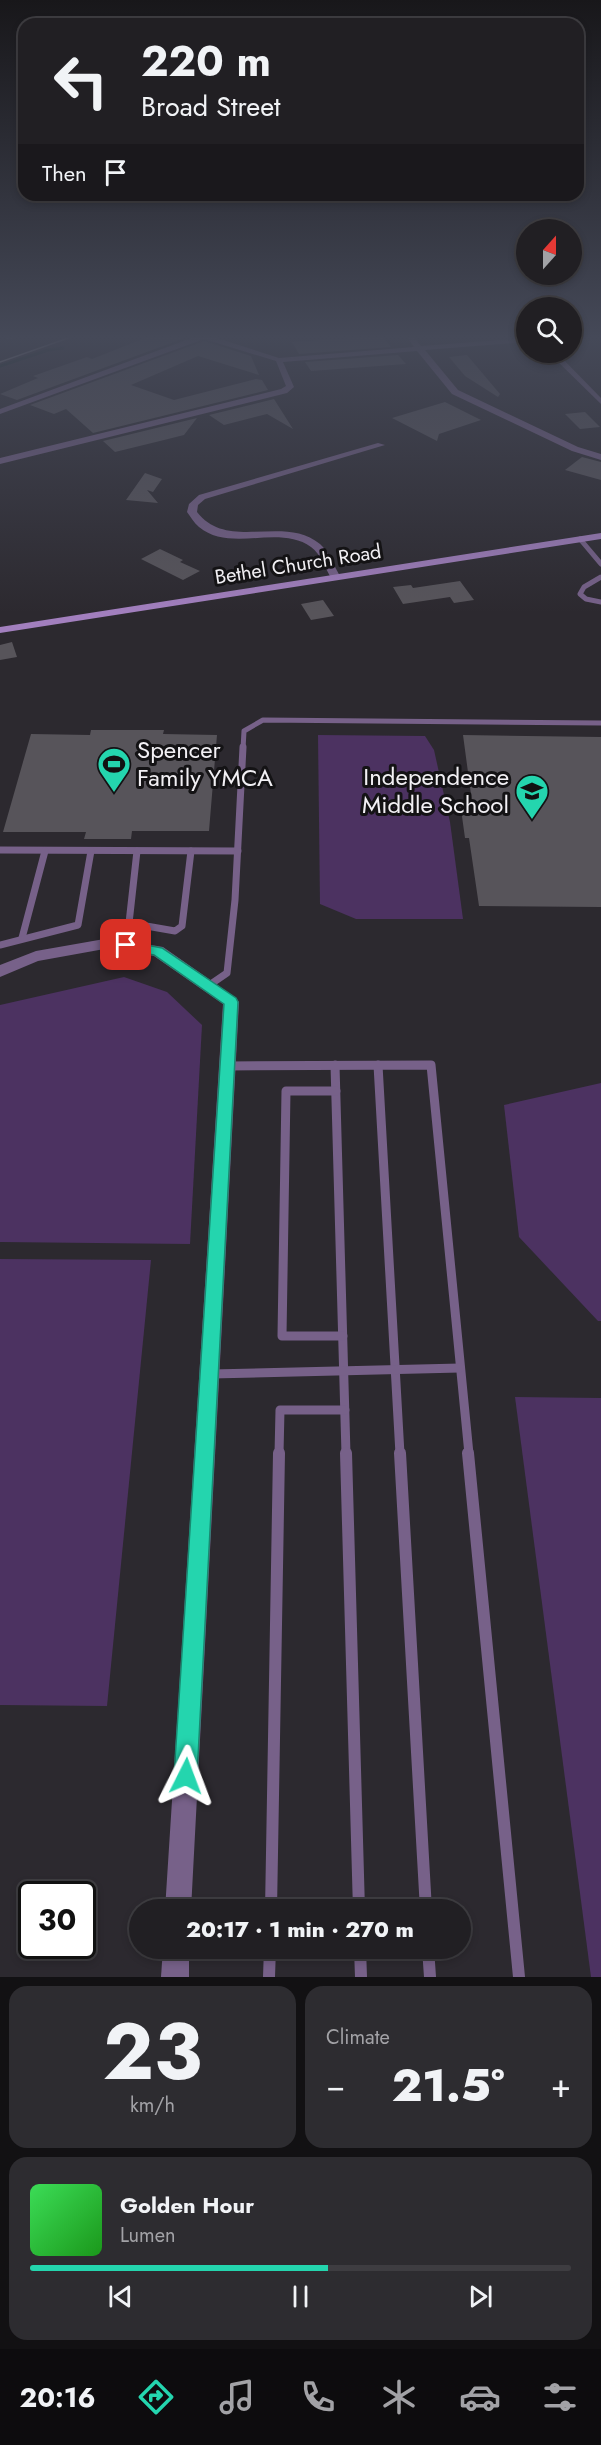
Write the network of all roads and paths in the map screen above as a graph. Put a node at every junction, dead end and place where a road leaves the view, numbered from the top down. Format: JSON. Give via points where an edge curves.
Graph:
{"nodes":[{"id":1,"x":131,"y":428,"type":"edge"},
{"id":2,"x":531,"y":428,"type":"edge"},
{"id":3,"x":381,"y":445,"type":"dead end"},
{"id":4,"x":601,"y":457,"type":"edge"},
{"id":5,"x":0,"y":460,"type":"edge"},
{"id":6,"x":601,"y":536,"type":"edge"},
{"id":7,"x":580,"y":539,"type":"junction"},
{"id":8,"x":601,"y":564,"type":"edge"},
{"id":9,"x":335,"y":576,"type":"junction"},
{"id":10,"x":601,"y":577,"type":"edge"},
{"id":11,"x":601,"y":602,"type":"edge"},
{"id":12,"x":0,"y":630,"type":"edge"},
{"id":13,"x":601,"y":723,"type":"edge"},
{"id":14,"x":0,"y":850,"type":"edge"},
{"id":15,"x":45,"y":850,"type":"junction"},
{"id":16,"x":91,"y":850,"type":"junction"},
{"id":17,"x":137,"y":850,"type":"junction"},
{"id":18,"x":191,"y":851,"type":"junction"},
{"id":19,"x":238,"y":851,"type":"junction"},
{"id":20,"x":22,"y":938,"type":"junction"},
{"id":21,"x":0,"y":945,"type":"edge"},
{"id":22,"x":0,"y":971,"type":"edge"},
{"id":23,"x":208,"y":986,"type":"junction"},
{"id":24,"x":335,"y":1065,"type":"junction"},
{"id":25,"x":378,"y":1065,"type":"junction"},
{"id":26,"x":227,"y":1066,"type":"junction"},
{"id":27,"x":336,"y":1090,"type":"junction"},
{"id":28,"x":343,"y":1336,"type":"junction"},
{"id":29,"x":460,"y":1368,"type":"junction"},
{"id":30,"x":396,"y":1370,"type":"junction"},
{"id":31,"x":344,"y":1371,"type":"junction"},
{"id":32,"x":209,"y":1374,"type":"junction"},
{"id":33,"x":345,"y":1410,"type":"junction"},
{"id":34,"x":179,"y":1899,"type":"edge"},
{"id":35,"x":270,"y":1899,"type":"edge"},
{"id":36,"x":359,"y":1899,"type":"edge"},
{"id":37,"x":425,"y":1899,"type":"edge"},
{"id":38,"x":176,"y":1959,"type":"edge"},
{"id":39,"x":270,"y":1959,"type":"edge"},
{"id":40,"x":360,"y":1959,"type":"edge"},
{"id":41,"x":429,"y":1959,"type":"edge"},
{"id":42,"x":175,"y":1977,"type":"edge"},
{"id":43,"x":269,"y":1977,"type":"edge"},
{"id":44,"x":361,"y":1977,"type":"edge"},
{"id":45,"x":430,"y":1977,"type":"edge"},
{"id":46,"x":519,"y":1977,"type":"edge"}],
"edges":[{"from":1,"to":5,"type":"street"},
{"from":2,"to":4,"type":"street"},
{"from":3,"to":9,"type":"street","via":[[202,497],[194,504],[196,521],[219,532],[282,535],[309,541],[317,546]]},
{"from":6,"to":7,"type":"street","name":"Bethel Church Road"},
{"from":7,"to":8,"type":"lane"},
{"from":7,"to":9,"type":"street","name":"Bethel Church Road"},
{"from":9,"to":12,"type":"street","name":"Bethel Church Road"},
{"from":10,"to":11,"type":"lane","via":[[584,586],[580,594]]},
{"from":13,"to":19,"type":"lane","via":[[263,720],[244,731]]},
{"from":14,"to":15,"type":"lane"},
{"from":15,"to":16,"type":"lane"},
{"from":15,"to":20,"type":"lane"},
{"from":16,"to":17,"type":"lane"},
{"from":16,"to":20,"type":"lane","via":[[78,925]]},
{"from":17,"to":18,"type":"lane"},
{"from":17,"to":18,"type":"lane","via":[[129,923],[175,931],[182,926]]},
{"from":18,"to":19,"type":"lane"},
{"from":19,"to":23,"type":"lane","via":[[228,973]]},
{"from":20,"to":21,"type":"lane"},
{"from":22,"to":23,"type":"street","via":[[36,956],[110,943],[158,951]]},
{"from":23,"to":26,"type":"street","via":[[231,1002]]},
{"from":24,"to":25,"type":"lane"},
{"from":24,"to":26,"type":"lane"},
{"from":24,"to":27,"type":"lane"},
{"from":25,"to":29,"type":"lane","via":[[431,1065]]},
{"from":25,"to":30,"type":"lane"},
{"from":26,"to":32,"type":"street"},
{"from":27,"to":28,"type":"lane"},
{"from":27,"to":28,"type":"lane","via":[[286,1091],[282,1336]]},
{"from":28,"to":31,"type":"lane"},
{"from":29,"to":30,"type":"lane"},
{"from":29,"to":46,"type":"lane"},
{"from":30,"to":31,"type":"lane"},
{"from":30,"to":37,"type":"lane"},
{"from":31,"to":32,"type":"lane"},
{"from":31,"to":33,"type":"lane"},
{"from":32,"to":34,"type":"street"},
{"from":33,"to":35,"type":"lane","via":[[280,1410]]},
{"from":33,"to":36,"type":"lane"},
{"from":38,"to":42,"type":"street"},
{"from":39,"to":43,"type":"lane"},
{"from":40,"to":44,"type":"lane"},
{"from":41,"to":45,"type":"lane"}]}
